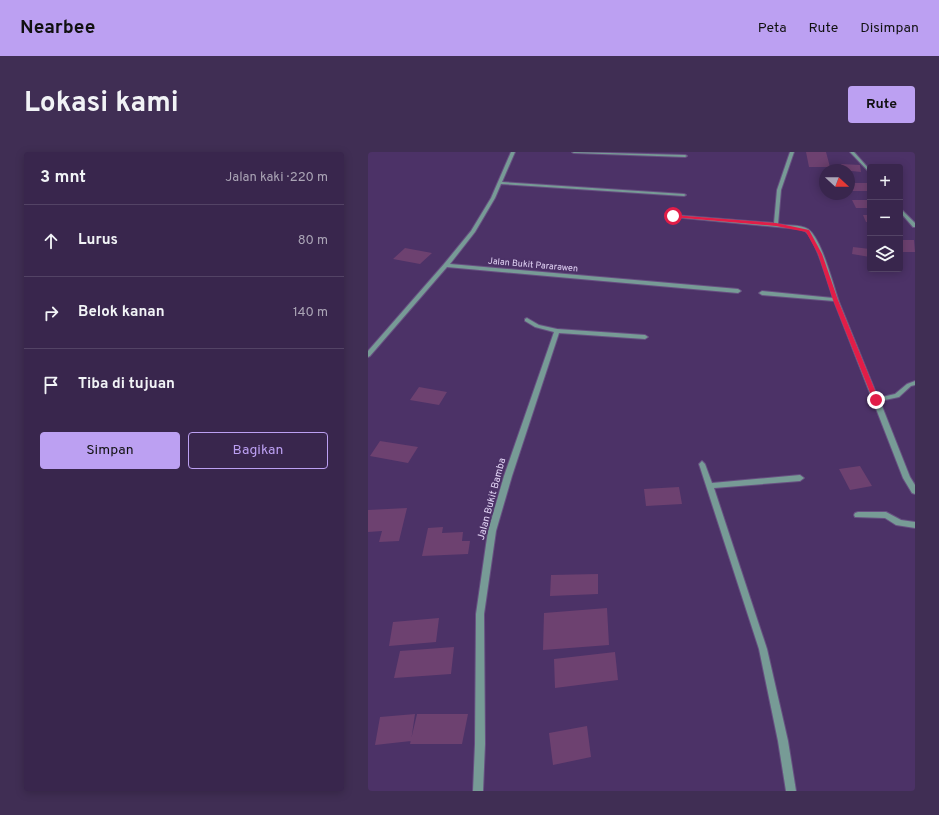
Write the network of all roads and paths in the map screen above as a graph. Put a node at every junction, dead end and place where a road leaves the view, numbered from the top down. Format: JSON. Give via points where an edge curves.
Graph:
{"nodes":[{"id":1,"x":514,"y":152,"type":"edge"},
{"id":2,"x":574,"y":152,"type":"edge"},
{"id":3,"x":792,"y":152,"type":"edge"},
{"id":4,"x":852,"y":152,"type":"edge"},
{"id":5,"x":685,"y":156,"type":"dead end"},
{"id":6,"x":867,"y":169,"type":"edge"},
{"id":7,"x":501,"y":183,"type":"junction"},
{"id":8,"x":684,"y":195,"type":"dead end"},
{"id":9,"x":903,"y":212,"type":"edge"},
{"id":10,"x":673,"y":216,"type":"dead end"},
{"id":11,"x":776,"y":225,"type":"junction"},
{"id":12,"x":915,"y":226,"type":"edge"},
{"id":13,"x":446,"y":265,"type":"junction"},
{"id":14,"x":738,"y":291,"type":"dead end"},
{"id":15,"x":762,"y":293,"type":"dead end"},
{"id":16,"x":836,"y":300,"type":"junction"},
{"id":17,"x":527,"y":320,"type":"dead end"},
{"id":18,"x":557,"y":331,"type":"junction"},
{"id":19,"x":645,"y":337,"type":"dead end"},
{"id":20,"x":368,"y":355,"type":"edge"},
{"id":21,"x":915,"y":383,"type":"edge"},
{"id":22,"x":876,"y":400,"type":"junction"},
{"id":23,"x":702,"y":464,"type":"dead end"},
{"id":24,"x":800,"y":478,"type":"dead end"},
{"id":25,"x":709,"y":486,"type":"junction"},
{"id":26,"x":915,"y":491,"type":"edge"},
{"id":27,"x":858,"y":515,"type":"dead end"},
{"id":28,"x":915,"y":525,"type":"edge"},
{"id":29,"x":478,"y":791,"type":"edge"},
{"id":30,"x":791,"y":791,"type":"edge"}],
"edges":[{"from":1,"to":7,"type":"street"},
{"from":2,"to":5,"type":"street"},
{"from":3,"to":11,"type":"street","via":[[779,190]]},
{"from":4,"to":6,"type":"street"},
{"from":7,"to":8,"type":"street"},
{"from":7,"to":13,"type":"street","via":[[473,232]]},
{"from":9,"to":12,"type":"street"},
{"from":10,"to":11,"type":"street"},
{"from":11,"to":16,"type":"street","via":[[803,229],[811,234]]},
{"from":13,"to":14,"type":"street","name":"Jalan Bukit Pararawen"},
{"from":13,"to":20,"type":"street"},
{"from":15,"to":16,"type":"street"},
{"from":16,"to":22,"type":"street"},
{"from":17,"to":18,"type":"street","via":[[536,326]]},
{"from":18,"to":19,"type":"street"},
{"from":18,"to":29,"type":"street","name":"Jalan Bukit Bamba","via":[[492,531],[480,614]]},
{"from":21,"to":22,"type":"street","via":[[897,396]]},
{"from":22,"to":26,"type":"street","via":[[907,478]]},
{"from":23,"to":25,"type":"street"},
{"from":24,"to":25,"type":"street"},
{"from":25,"to":30,"type":"street","via":[[763,649]]},
{"from":27,"to":28,"type":"street","via":[[886,516],[899,523]]}]}
